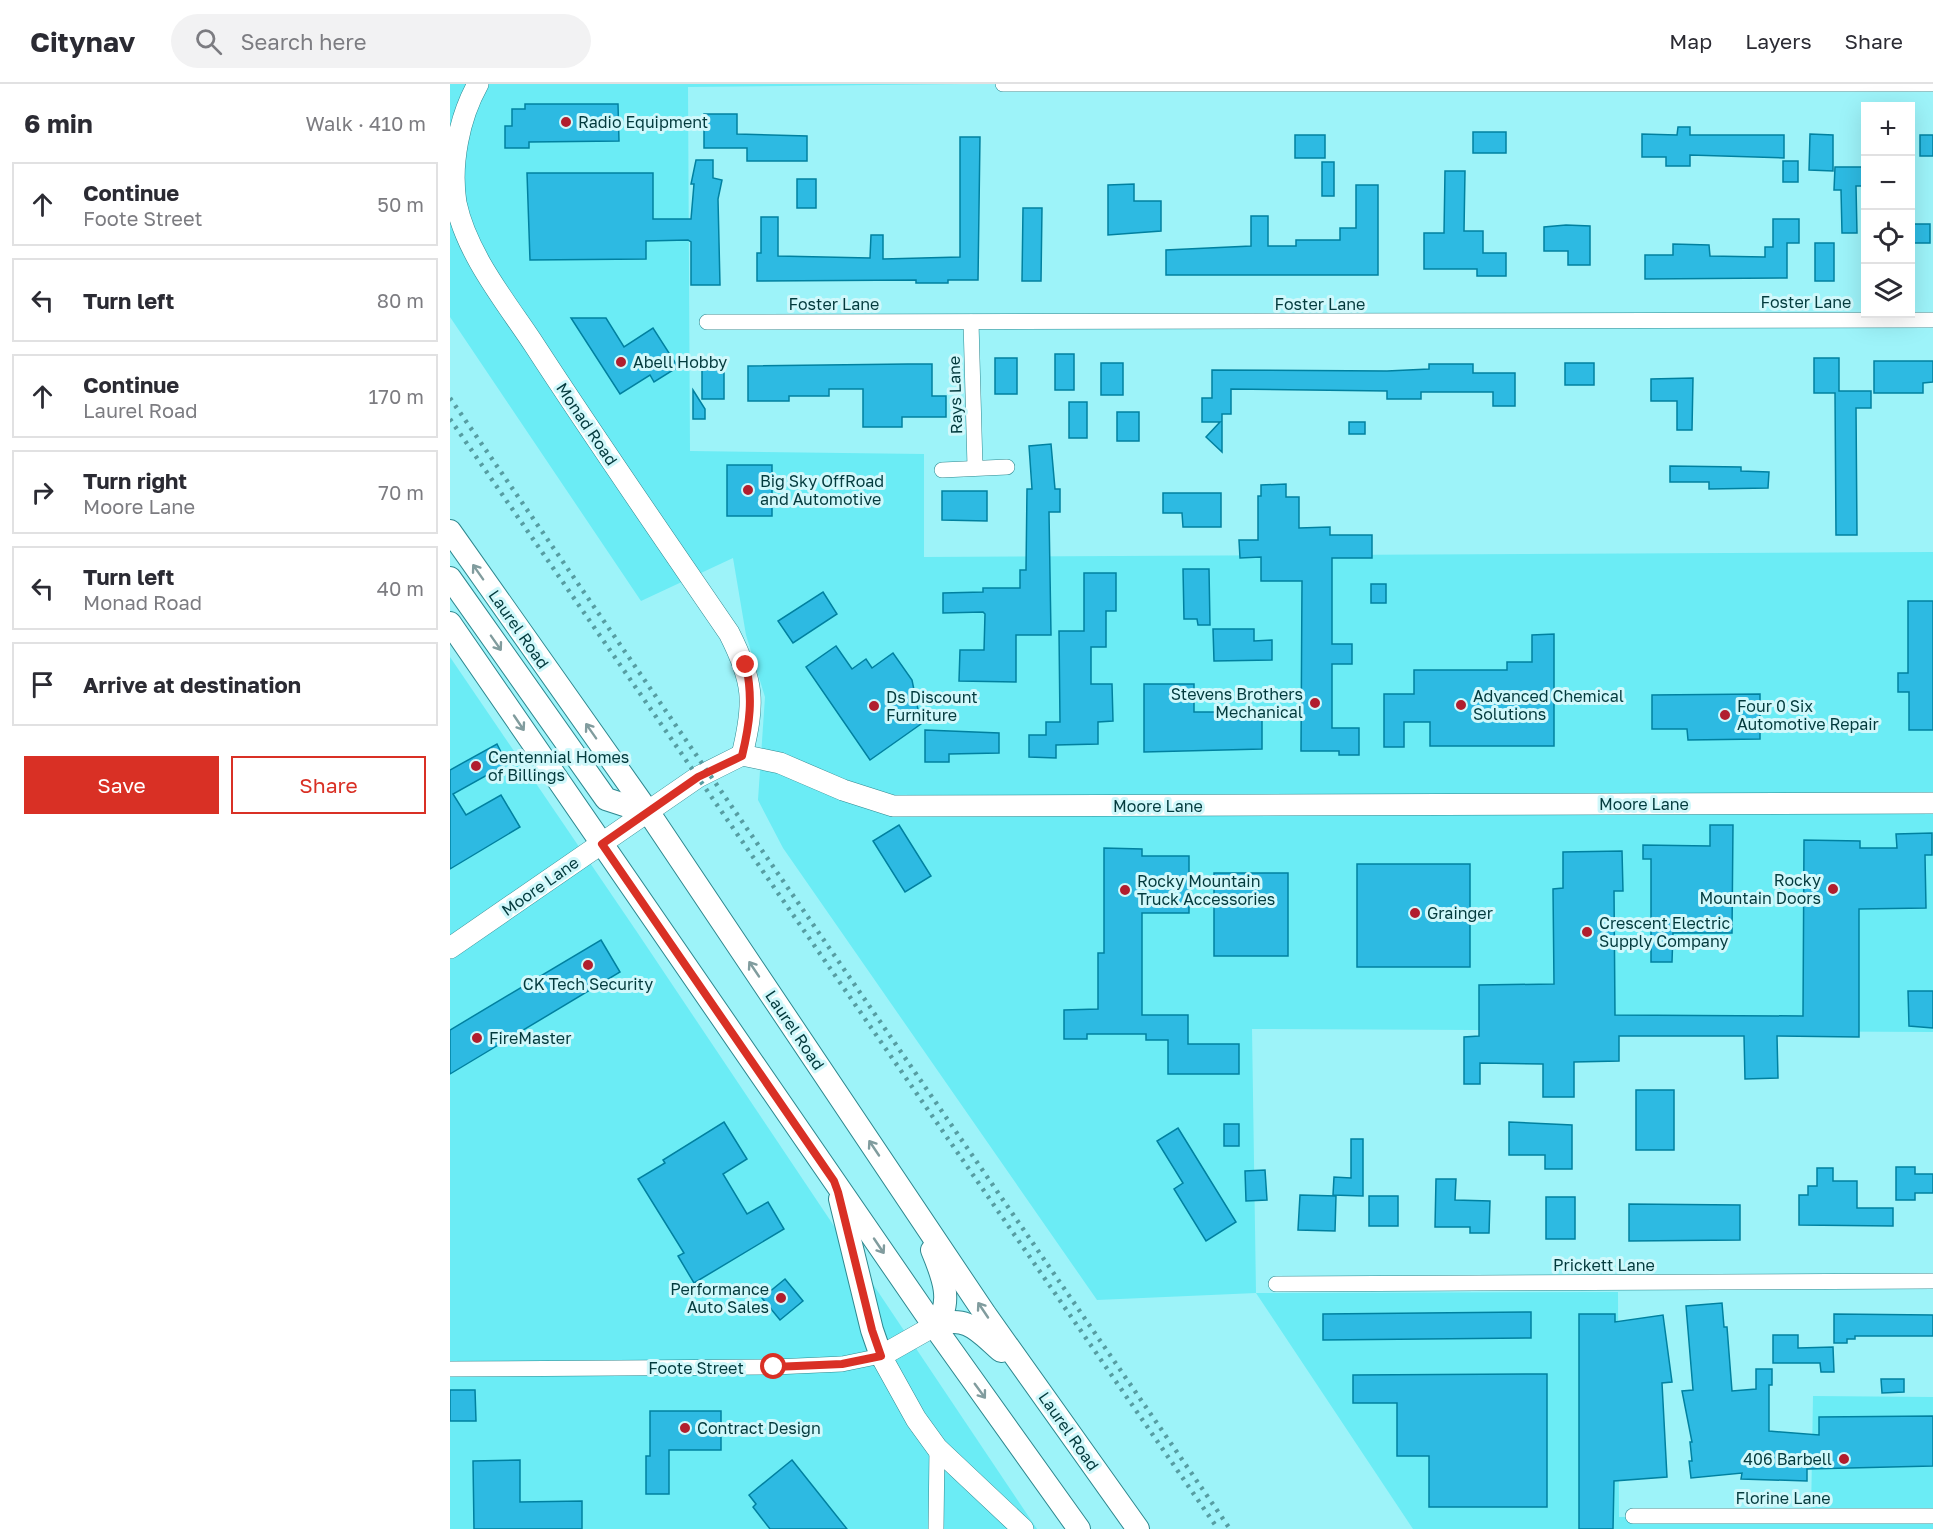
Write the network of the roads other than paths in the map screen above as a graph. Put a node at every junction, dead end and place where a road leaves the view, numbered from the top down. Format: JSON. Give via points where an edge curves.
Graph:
{"nodes":[{"id":1,"x":478,"y":84,"type":"edge"},
{"id":2,"x":1003,"y":84,"type":"edge"},
{"id":3,"x":1301,"y":84,"type":"edge"},
{"id":4,"x":1512,"y":84,"type":"edge"},
{"id":5,"x":1723,"y":84,"type":"edge"},
{"id":6,"x":1933,"y":84,"type":"edge"},
{"id":7,"x":1933,"y":320,"type":"edge"},
{"id":8,"x":707,"y":322,"type":"dead end"},
{"id":9,"x":971,"y":322,"type":"junction"},
{"id":10,"x":975,"y":467,"type":"junction"},
{"id":11,"x":1007,"y":468,"type":"dead end"},
{"id":12,"x":942,"y":470,"type":"dead end"},
{"id":13,"x":450,"y":531,"type":"edge"},
{"id":14,"x":450,"y":578,"type":"edge"},
{"id":15,"x":450,"y":623,"type":"edge"},
{"id":16,"x":742,"y":756,"type":"junction"},
{"id":17,"x":1933,"y":803,"type":"edge"},
{"id":18,"x":649,"y":813,"type":"junction"},
{"id":19,"x":602,"y":844,"type":"junction"},
{"id":20,"x":450,"y":948,"type":"edge"},
{"id":21,"x":834,"y":1181,"type":"junction"},
{"id":22,"x":910,"y":1202,"type":"junction"},
{"id":23,"x":1933,"y":1281,"type":"edge"},
{"id":24,"x":1276,"y":1284,"type":"dead end"},
{"id":25,"x":934,"y":1326,"type":"junction"},
{"id":26,"x":881,"y":1356,"type":"junction"},
{"id":27,"x":450,"y":1369,"type":"edge"},
{"id":28,"x":1031,"y":1378,"type":"junction"},
{"id":29,"x":937,"y":1448,"type":"junction"},
{"id":30,"x":1633,"y":1516,"type":"dead end"},
{"id":31,"x":1933,"y":1516,"type":"edge"},
{"id":32,"x":936,"y":1529,"type":"edge"},
{"id":33,"x":1023,"y":1529,"type":"edge"},
{"id":34,"x":1079,"y":1529,"type":"edge"},
{"id":35,"x":1138,"y":1529,"type":"edge"}],
"edges":[{"from":1,"to":16,"type":"street","name":"Monad Road","via":[[459,127],[455,166],[456,202],[468,240],[584,422],[729,633],[746,665],[752,692]]},
{"from":2,"to":3,"type":"street"},
{"from":3,"to":4,"type":"street"},
{"from":4,"to":5,"type":"street"},
{"from":5,"to":6,"type":"street"},
{"from":7,"to":9,"type":"street","name":"Foster Lane"},
{"from":8,"to":9,"type":"street","name":"Foster Lane"},
{"from":9,"to":10,"type":"street","name":"Rays Lane"},
{"from":10,"to":11,"type":"street"},
{"from":10,"to":12,"type":"street"},
{"from":18,"to":13,"type":"main road","name":"Laurel Road","one_way":true},
{"from":14,"to":18,"type":"main road","one_way":true,"via":[[606,799]]},
{"from":15,"to":19,"type":"main road","one_way":true},
{"from":16,"to":17,"type":"street","name":"Moore Lane","via":[[780,763],[893,806]]},
{"from":16,"to":18,"type":"street","name":"Moore Lane","via":[[698,777]]},
{"from":18,"to":19,"type":"street","name":"Moore Lane"},
{"from":22,"to":18,"type":"main road","name":"Laurel Road","one_way":true},
{"from":19,"to":20,"type":"street","name":"Moore Lane"},
{"from":19,"to":21,"type":"main road"},
{"from":21,"to":25,"type":"main road","one_way":true},
{"from":21,"to":26,"type":"main road"},
{"from":22,"to":25,"type":"main road","via":[[943,1281],[945,1309]]},
{"from":28,"to":22,"type":"main road","name":"Laurel Road","one_way":true},
{"from":23,"to":24,"type":"street","name":"Prickett Lane"},
{"from":25,"to":26,"type":"street","name":"Foote Street"},
{"from":25,"to":28,"type":"main road","via":[[955,1321],[967,1323]]},
{"from":25,"to":34,"type":"main road","one_way":true},
{"from":26,"to":27,"type":"street","name":"Foote Street","via":[[842,1364],[781,1367]]},
{"from":26,"to":29,"type":"street"},
{"from":28,"to":35,"type":"main road","name":"Laurel Road"},
{"from":29,"to":32,"type":"street"},
{"from":29,"to":33,"type":"street"},
{"from":30,"to":31,"type":"street","name":"Florine Lane"}]}
